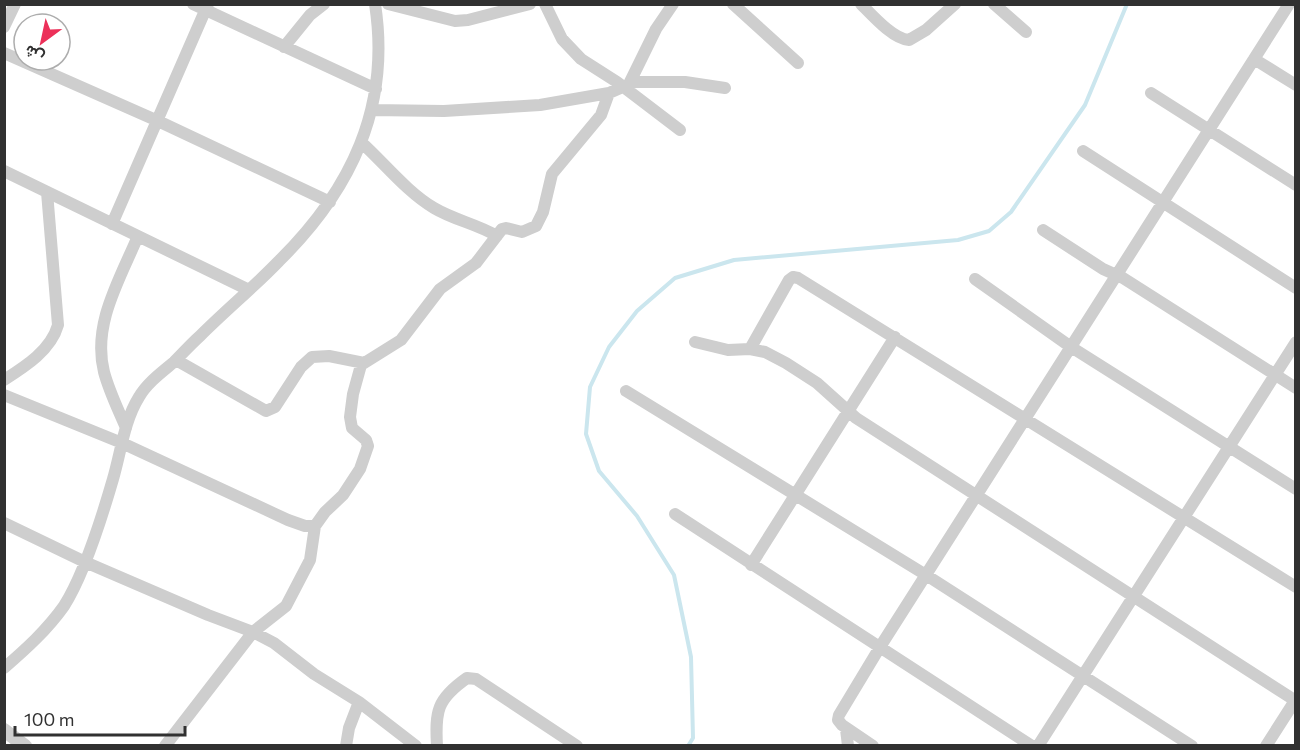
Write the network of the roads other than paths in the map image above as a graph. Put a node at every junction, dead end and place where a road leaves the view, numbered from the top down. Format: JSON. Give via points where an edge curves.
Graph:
{"nodes":[{"id":1,"x":15,"y":4,"type":"edge"},
{"id":2,"x":193,"y":4,"type":"edge"},
{"id":3,"x":324,"y":4,"type":"edge"},
{"id":4,"x":375,"y":4,"type":"edge"},
{"id":5,"x":388,"y":4,"type":"edge"},
{"id":6,"x":530,"y":4,"type":"edge"},
{"id":7,"x":545,"y":4,"type":"edge"},
{"id":8,"x":673,"y":4,"type":"edge"},
{"id":9,"x":733,"y":4,"type":"edge"},
{"id":10,"x":861,"y":4,"type":"edge"},
{"id":11,"x":955,"y":4,"type":"edge"},
{"id":12,"x":994,"y":4,"type":"edge"},
{"id":13,"x":1289,"y":4,"type":"edge"},
{"id":14,"x":207,"y":8,"type":"edge"},
{"id":15,"x":4,"y":27,"type":"edge"},
{"id":16,"x":1026,"y":32,"type":"dead end"},
{"id":17,"x":285,"y":47,"type":"junction"},
{"id":18,"x":4,"y":53,"type":"edge"},
{"id":19,"x":1254,"y":59,"type":"junction"},
{"id":20,"x":798,"y":63,"type":"dead end"},
{"id":21,"x":626,"y":85,"type":"junction"},
{"id":22,"x":1296,"y":85,"type":"edge"},
{"id":23,"x":725,"y":88,"type":"dead end"},
{"id":24,"x":376,"y":89,"type":"junction"},
{"id":25,"x":609,"y":93,"type":"junction"},
{"id":26,"x":1151,"y":93,"type":"dead end"},
{"id":27,"x":372,"y":110,"type":"junction"},
{"id":28,"x":158,"y":121,"type":"junction"},
{"id":29,"x":680,"y":130,"type":"dead end"},
{"id":30,"x":1209,"y":130,"type":"junction"},
{"id":31,"x":362,"y":142,"type":"junction"},
{"id":32,"x":1083,"y":151,"type":"dead end"},
{"id":33,"x":4,"y":171,"type":"edge"},
{"id":34,"x":1296,"y":185,"type":"edge"},
{"id":35,"x":47,"y":192,"type":"junction"},
{"id":36,"x":330,"y":202,"type":"junction"},
{"id":37,"x":1162,"y":204,"type":"junction"},
{"id":38,"x":112,"y":224,"type":"junction"},
{"id":39,"x":1043,"y":230,"type":"dead end"},
{"id":40,"x":138,"y":236,"type":"junction"},
{"id":41,"x":497,"y":236,"type":"junction"},
{"id":42,"x":1116,"y":276,"type":"junction"},
{"id":43,"x":975,"y":279,"type":"dead end"},
{"id":44,"x":1296,"y":288,"type":"edge"},
{"id":45,"x":249,"y":290,"type":"junction"},
{"id":46,"x":895,"y":337,"type":"junction"},
{"id":47,"x":695,"y":342,"type":"dead end"},
{"id":48,"x":1296,"y":342,"type":"edge"},
{"id":49,"x":1071,"y":347,"type":"junction"},
{"id":50,"x":750,"y":349,"type":"junction"},
{"id":51,"x":176,"y":360,"type":"junction"},
{"id":52,"x":364,"y":363,"type":"junction"},
{"id":53,"x":1275,"y":375,"type":"junction"},
{"id":54,"x":4,"y":380,"type":"edge"},
{"id":55,"x":1296,"y":388,"type":"edge"},
{"id":56,"x":626,"y":391,"type":"dead end"},
{"id":57,"x":4,"y":394,"type":"edge"},
{"id":58,"x":848,"y":412,"type":"junction"},
{"id":59,"x":1026,"y":418,"type":"junction"},
{"id":60,"x":126,"y":428,"type":"junction"},
{"id":61,"x":122,"y":443,"type":"junction"},
{"id":62,"x":1229,"y":446,"type":"junction"},
{"id":63,"x":1296,"y":489,"type":"edge"},
{"id":64,"x":796,"y":494,"type":"junction"},
{"id":65,"x":976,"y":496,"type":"junction"},
{"id":66,"x":675,"y":514,"type":"dead end"},
{"id":67,"x":1184,"y":518,"type":"junction"},
{"id":68,"x":4,"y":523,"type":"edge"},
{"id":69,"x":315,"y":526,"type":"junction"},
{"id":70,"x":85,"y":562,"type":"junction"},
{"id":71,"x":751,"y":565,"type":"junction"},
{"id":72,"x":926,"y":575,"type":"junction"},
{"id":73,"x":1296,"y":587,"type":"edge"},
{"id":74,"x":1133,"y":597,"type":"junction"},
{"id":75,"x":253,"y":632,"type":"junction"},
{"id":76,"x":880,"y":647,"type":"junction"},
{"id":77,"x":4,"y":668,"type":"edge"},
{"id":78,"x":1083,"y":676,"type":"junction"},
{"id":79,"x":1295,"y":700,"type":"edge"},
{"id":80,"x":359,"y":702,"type":"junction"},
{"id":81,"x":846,"y":729,"type":"junction"},
{"id":82,"x":4,"y":730,"type":"edge"},
{"id":83,"x":25,"y":746,"type":"edge"},
{"id":84,"x":165,"y":746,"type":"edge"},
{"id":85,"x":346,"y":746,"type":"edge"},
{"id":86,"x":416,"y":746,"type":"edge"},
{"id":87,"x":437,"y":746,"type":"edge"},
{"id":88,"x":578,"y":746,"type":"edge"},
{"id":89,"x":848,"y":746,"type":"edge"},
{"id":90,"x":873,"y":746,"type":"edge"},
{"id":91,"x":1032,"y":746,"type":"edge"},
{"id":92,"x":1038,"y":746,"type":"edge"},
{"id":93,"x":1192,"y":746,"type":"edge"},
{"id":94,"x":1266,"y":746,"type":"edge"}],
"edges":[{"from":1,"to":15,"type":"street"},
{"from":2,"to":14,"type":"street"},
{"from":3,"to":17,"type":"street"},
{"from":4,"to":24,"type":"street","via":[[380,61]]},
{"from":5,"to":6,"type":"street","via":[[455,21]]},
{"from":7,"to":21,"type":"street","via":[[556,29],[576,54]]},
{"from":8,"to":21,"type":"street"},
{"from":9,"to":20,"type":"street"},
{"from":10,"to":11,"type":"street","via":[[893,33],[909,40]]},
{"from":12,"to":16,"type":"street"},
{"from":13,"to":19,"type":"street"},
{"from":14,"to":17,"type":"street"},
{"from":14,"to":28,"type":"street"},
{"from":17,"to":24,"type":"street"},
{"from":18,"to":28,"type":"street"},
{"from":19,"to":22,"type":"street"},
{"from":19,"to":30,"type":"street"},
{"from":21,"to":23,"type":"street","via":[[686,82]]},
{"from":21,"to":25,"type":"street"},
{"from":21,"to":29,"type":"street"},
{"from":24,"to":27,"type":"street"},
{"from":25,"to":27,"type":"street","via":[[501,108]]},
{"from":25,"to":41,"type":"street","via":[[601,115],[552,174],[536,226],[522,232],[503,228]]},
{"from":26,"to":30,"type":"street"},
{"from":27,"to":31,"type":"street"},
{"from":28,"to":36,"type":"street"},
{"from":28,"to":38,"type":"street"},
{"from":30,"to":34,"type":"street"},
{"from":30,"to":37,"type":"street"},
{"from":31,"to":36,"type":"street"},
{"from":31,"to":41,"type":"street","via":[[431,207]]},
{"from":32,"to":37,"type":"street"},
{"from":33,"to":35,"type":"street"},
{"from":35,"to":38,"type":"street"},
{"from":35,"to":54,"type":"street","via":[[58,325],[36,358]]},
{"from":36,"to":45,"type":"street","via":[[281,260]]},
{"from":37,"to":42,"type":"street"},
{"from":37,"to":44,"type":"street"},
{"from":38,"to":40,"type":"street"},
{"from":39,"to":42,"type":"street"},
{"from":40,"to":45,"type":"street"},
{"from":40,"to":60,"type":"street","via":[[101,335],[105,374]]},
{"from":41,"to":52,"type":"street","via":[[477,263],[440,289],[401,340]]},
{"from":42,"to":49,"type":"street"},
{"from":42,"to":53,"type":"street"},
{"from":43,"to":49,"type":"street"},
{"from":45,"to":51,"type":"street"},
{"from":46,"to":50,"type":"street","via":[[793,277]]},
{"from":46,"to":58,"type":"street"},
{"from":46,"to":59,"type":"street"},
{"from":47,"to":50,"type":"street","via":[[728,350]]},
{"from":48,"to":53,"type":"street"},
{"from":49,"to":59,"type":"street"},
{"from":49,"to":62,"type":"street"},
{"from":50,"to":58,"type":"street","via":[[786,363],[828,392]]},
{"from":51,"to":52,"type":"street","via":[[266,411],[275,407],[312,357]]},
{"from":51,"to":60,"type":"street","via":[[141,394]]},
{"from":52,"to":69,"type":"street","via":[[359,369],[350,421],[367,443],[365,458],[348,487]]},
{"from":53,"to":55,"type":"street"},
{"from":53,"to":62,"type":"street"},
{"from":56,"to":64,"type":"street"},
{"from":57,"to":61,"type":"street"},
{"from":58,"to":64,"type":"street"},
{"from":58,"to":65,"type":"street"},
{"from":59,"to":65,"type":"street"},
{"from":59,"to":67,"type":"street"},
{"from":60,"to":61,"type":"street"},
{"from":61,"to":69,"type":"street","via":[[288,520]]},
{"from":61,"to":70,"type":"street"},
{"from":62,"to":63,"type":"street"},
{"from":62,"to":67,"type":"street"},
{"from":64,"to":71,"type":"street"},
{"from":64,"to":72,"type":"street"},
{"from":65,"to":72,"type":"street"},
{"from":65,"to":74,"type":"street"},
{"from":66,"to":71,"type":"street"},
{"from":67,"to":73,"type":"street"},
{"from":67,"to":74,"type":"street"},
{"from":68,"to":70,"type":"street"},
{"from":69,"to":75,"type":"street","via":[[310,560],[286,606]]},
{"from":70,"to":75,"type":"street"},
{"from":70,"to":77,"type":"street","via":[[54,619]]},
{"from":71,"to":76,"type":"street"},
{"from":72,"to":76,"type":"street"},
{"from":72,"to":78,"type":"street"},
{"from":74,"to":78,"type":"street"},
{"from":74,"to":79,"type":"street"},
{"from":75,"to":80,"type":"street"},
{"from":75,"to":84,"type":"street"},
{"from":76,"to":81,"type":"street","via":[[838,717]]},
{"from":76,"to":91,"type":"street"},
{"from":78,"to":92,"type":"street"},
{"from":78,"to":93,"type":"street"},
{"from":79,"to":94,"type":"street"},
{"from":80,"to":85,"type":"street"},
{"from":80,"to":86,"type":"street"},
{"from":81,"to":89,"type":"street"},
{"from":81,"to":90,"type":"street"},
{"from":82,"to":83,"type":"street"},
{"from":87,"to":88,"type":"street","via":[[435,722],[440,704],[467,678],[476,679]]}]}
